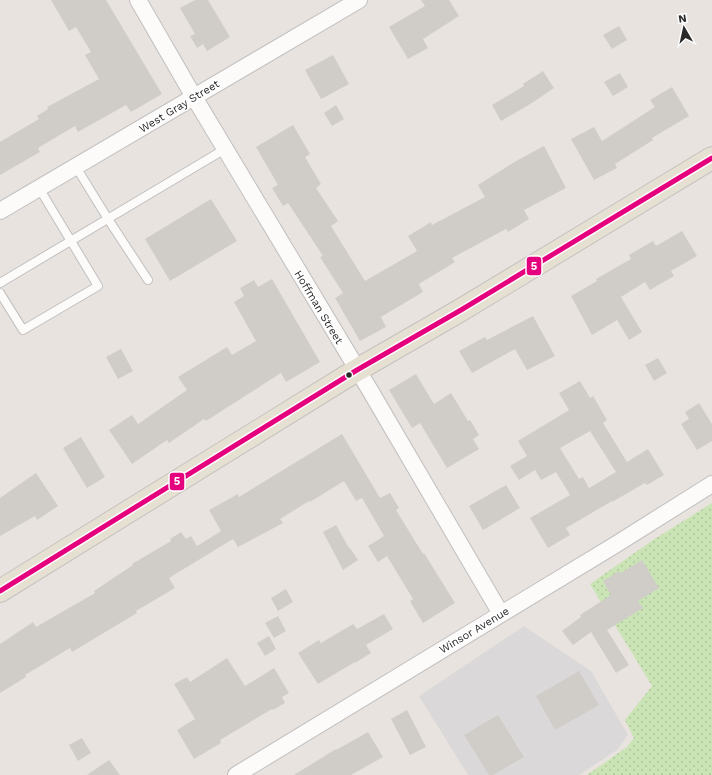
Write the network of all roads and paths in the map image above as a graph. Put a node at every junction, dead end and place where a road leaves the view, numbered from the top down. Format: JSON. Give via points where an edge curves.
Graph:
{"nodes":[{"id":1,"x":138,"y":0,"type":"edge"},
{"id":2,"x":359,"y":0,"type":"edge"},
{"id":3,"x":194,"y":97,"type":"junction"},
{"id":4,"x":225,"y":149,"type":"junction"},
{"id":5,"x":712,"y":158,"type":"edge"},
{"id":6,"x":76,"y":167,"type":"junction"},
{"id":7,"x":39,"y":188,"type":"junction"},
{"id":8,"x":0,"y":211,"type":"edge"},
{"id":9,"x":108,"y":219,"type":"junction"},
{"id":10,"x":71,"y":241,"type":"junction"},
{"id":11,"x":148,"y":280,"type":"dead end"},
{"id":12,"x":0,"y":283,"type":"edge"},
{"id":13,"x":0,"y":293,"type":"edge"},
{"id":14,"x":357,"y":370,"type":"junction"},
{"id":15,"x":712,"y":484,"type":"edge"},
{"id":16,"x":0,"y":591,"type":"edge"},
{"id":17,"x":500,"y":614,"type":"junction"},
{"id":18,"x":236,"y":775,"type":"edge"}],
"edges":[{"from":1,"to":3,"type":"street","name":"Hoffman Street"},
{"from":2,"to":3,"type":"street","name":"West Gray Street"},
{"from":3,"to":4,"type":"street","name":"Hoffman Street"},
{"from":3,"to":6,"type":"street","name":"West Gray Street"},
{"from":4,"to":9,"type":"lane"},
{"from":4,"to":14,"type":"street","name":"Hoffman Street"},
{"from":5,"to":14,"type":"main road"},
{"from":6,"to":7,"type":"street","name":"West Gray Street"},
{"from":6,"to":9,"type":"lane"},
{"from":7,"to":8,"type":"street","name":"West Gray Street"},
{"from":7,"to":10,"type":"lane"},
{"from":9,"to":10,"type":"lane"},
{"from":9,"to":11,"type":"lane"},
{"from":10,"to":12,"type":"lane"},
{"from":10,"to":13,"type":"lane","via":[[98,286],[23,330]]},
{"from":14,"to":16,"type":"main road"},
{"from":14,"to":17,"type":"street","name":"Hoffman Street"},
{"from":15,"to":17,"type":"street","name":"Winsor Avenue"},
{"from":17,"to":18,"type":"street","name":"Winsor Avenue"}]}
